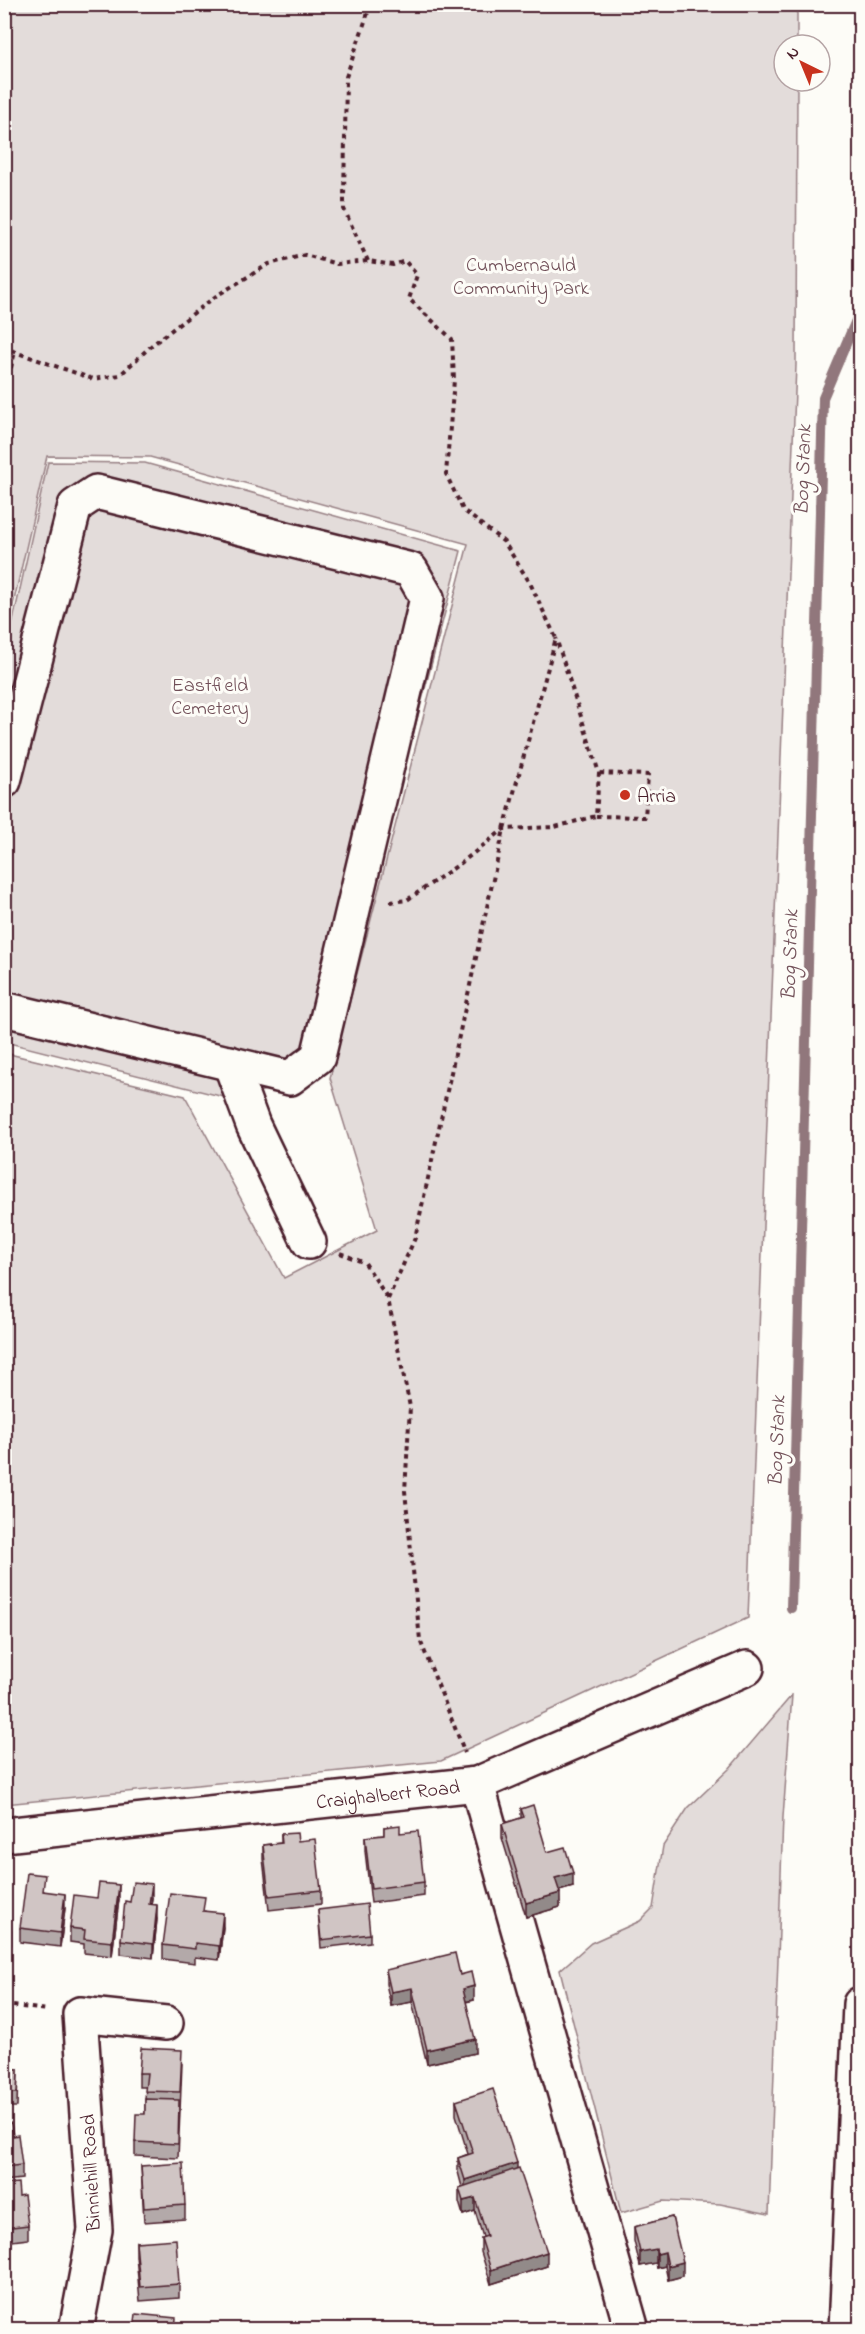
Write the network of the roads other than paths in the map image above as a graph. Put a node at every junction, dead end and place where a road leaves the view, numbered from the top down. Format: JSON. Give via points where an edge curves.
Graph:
{"nodes":[{"id":1,"x":4,"y":781,"type":"edge"},
{"id":2,"x":4,"y":1009,"type":"edge"},
{"id":3,"x":230,"y":1063,"type":"junction"},
{"id":4,"x":309,"y":1242,"type":"road end"},
{"id":5,"x":747,"y":1668,"type":"dead end"},
{"id":6,"x":477,"y":1784,"type":"junction"},
{"id":7,"x":4,"y":1835,"type":"edge"},
{"id":8,"x":861,"y":2004,"type":"edge"},
{"id":9,"x":166,"y":2023,"type":"dead end"},
{"id":10,"x":76,"y":2330,"type":"edge"},
{"id":11,"x":632,"y":2330,"type":"edge"},
{"id":12,"x":846,"y":2330,"type":"edge"}],
"edges":[{"from":1,"to":3,"type":"main road","via":[[75,506],[96,492],[411,570],[427,598],[318,1057],[290,1078]]},
{"from":2,"to":3,"type":"main road"},
{"from":3,"to":4,"type":"main road","via":[[253,1125]]},
{"from":5,"to":6,"type":"main road","name":"Craighalbert Road"},
{"from":6,"to":7,"type":"main road","name":"Craighalbert Road"},
{"from":6,"to":11,"type":"main road"},
{"from":8,"to":12,"type":"main road"},
{"from":9,"to":10,"type":"main road","name":"Binniehill Road","via":[[80,2014],[95,2230]]}]}
